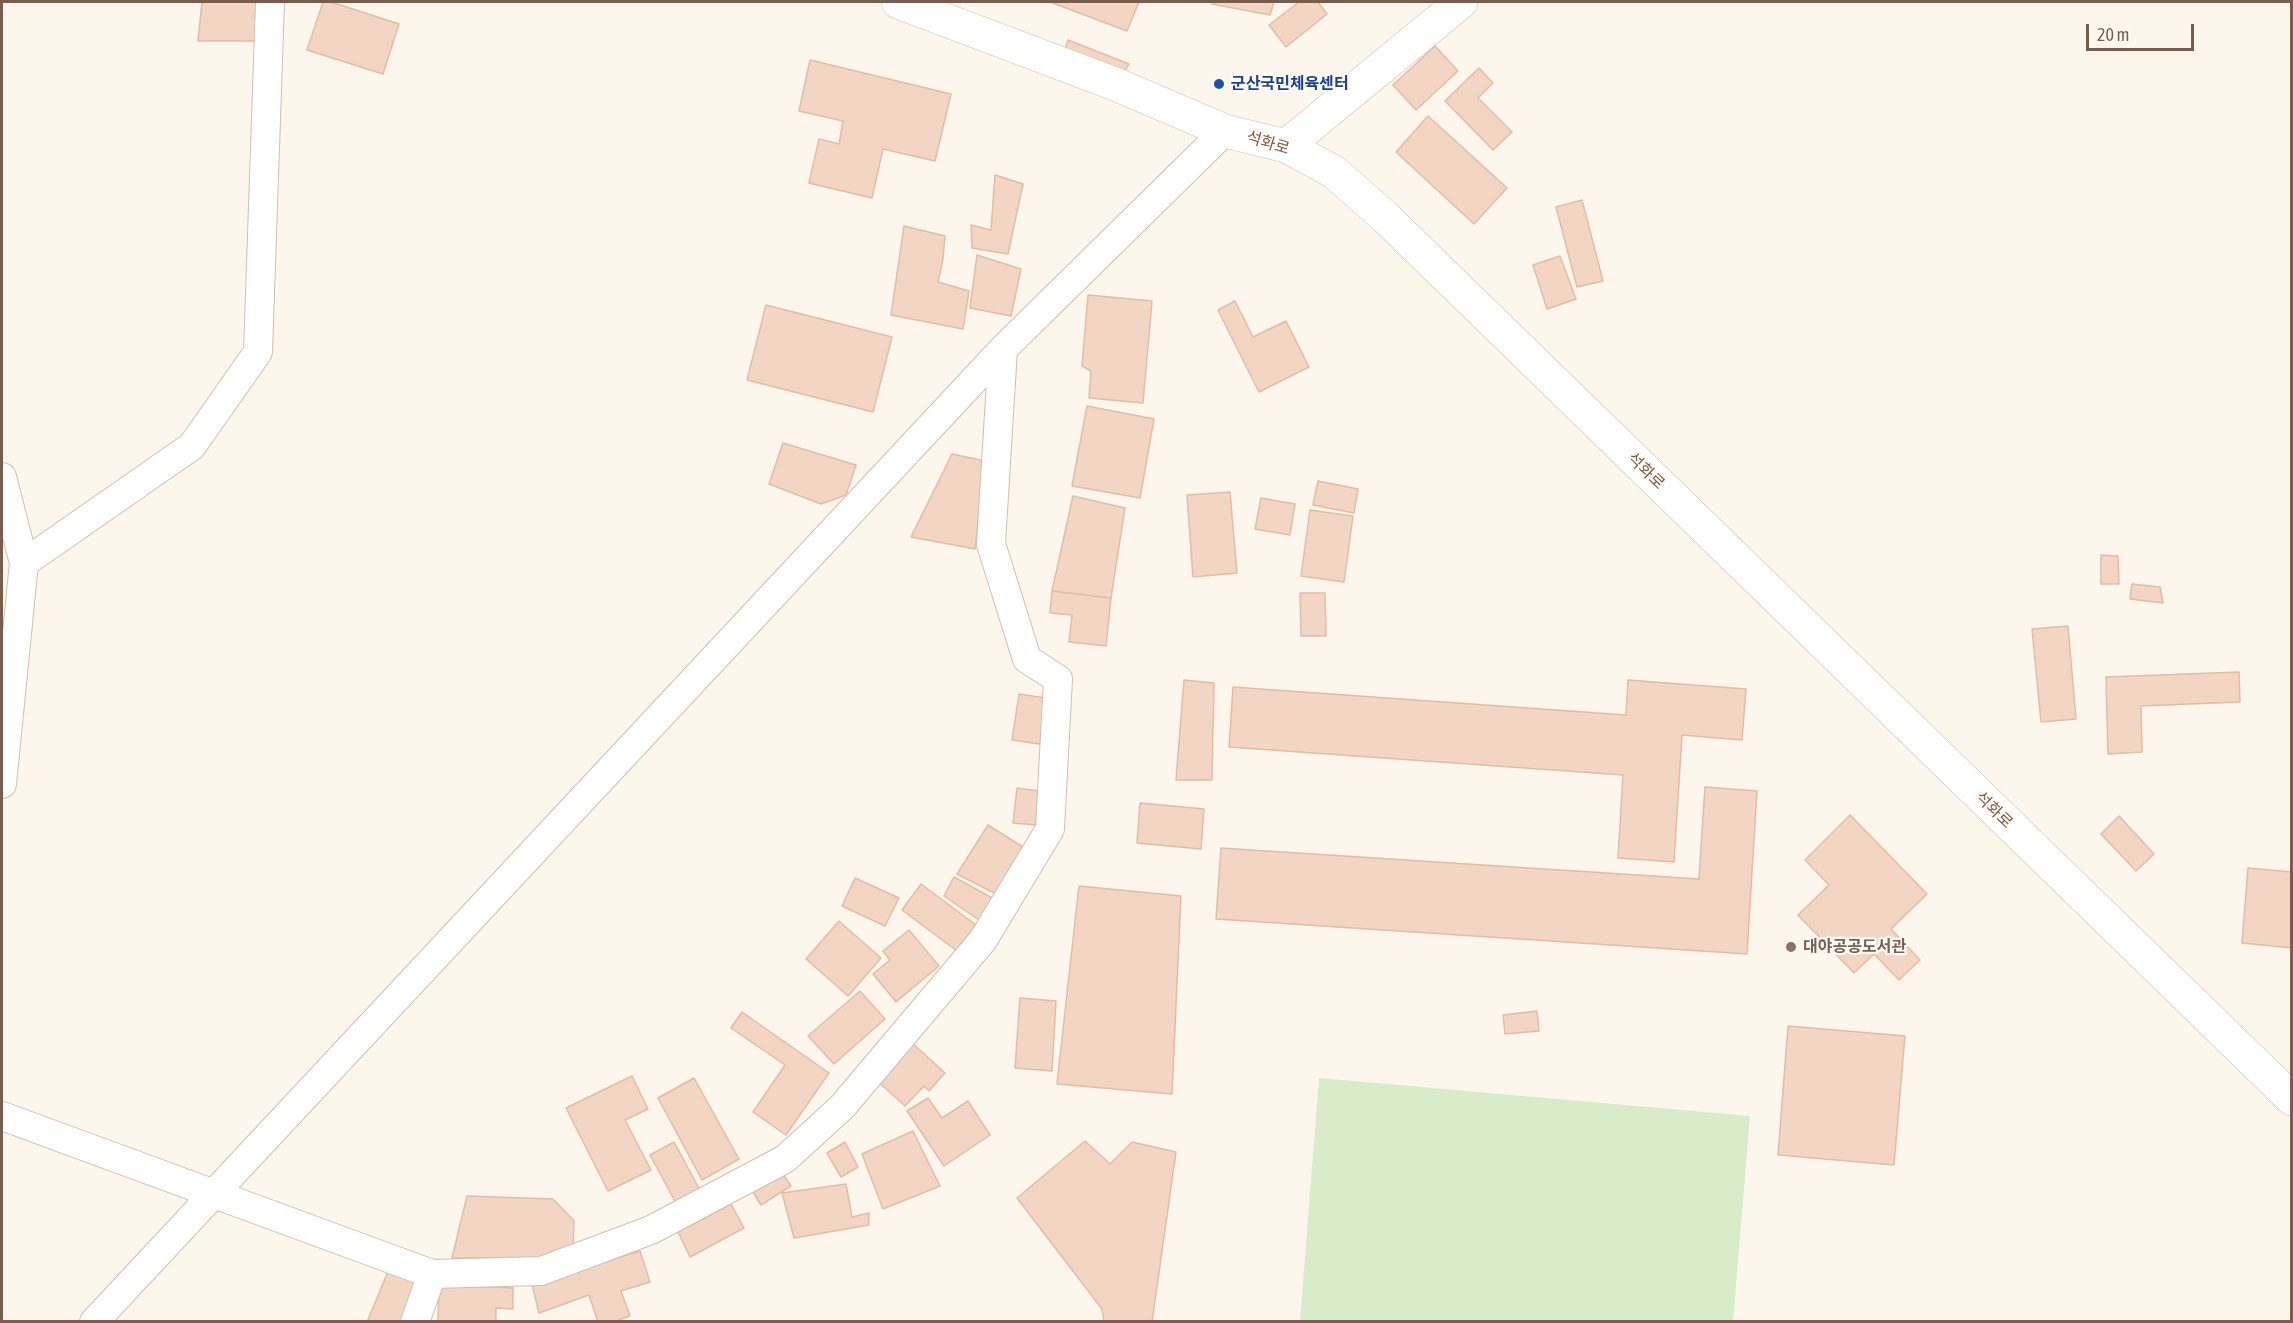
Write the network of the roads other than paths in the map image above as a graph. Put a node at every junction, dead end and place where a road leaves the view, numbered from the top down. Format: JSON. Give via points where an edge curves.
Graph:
{"nodes":[{"id":1,"x":270,"y":2,"type":"edge"},
{"id":2,"x":898,"y":2,"type":"edge"},
{"id":3,"x":1461,"y":2,"type":"edge"},
{"id":4,"x":1225,"y":131,"type":"junction"},
{"id":5,"x":1286,"y":146,"type":"junction"},
{"id":6,"x":1003,"y":349,"type":"junction"},
{"id":7,"x":2,"y":477,"type":"edge"},
{"id":8,"x":24,"y":563,"type":"junction"},
{"id":9,"x":2,"y":784,"type":"edge"},
{"id":10,"x":2292,"y":1099,"type":"edge"},
{"id":11,"x":2,"y":1116,"type":"edge"},
{"id":12,"x":214,"y":1194,"type":"junction"},
{"id":13,"x":432,"y":1274,"type":"junction"},
{"id":14,"x":94,"y":1322,"type":"edge"},
{"id":15,"x":415,"y":1322,"type":"edge"}],
"edges":[{"from":1,"to":8,"type":"street","via":[[258,352],[192,446]]},
{"from":2,"to":4,"type":"street","name":"석화로","via":[[1115,84]]},
{"from":3,"to":5,"type":"street"},
{"from":4,"to":5,"type":"street","name":"석화로"},
{"from":4,"to":6,"type":"street"},
{"from":5,"to":10,"type":"street","name":"석화로","via":[[1334,172],[1384,216]]},
{"from":6,"to":12,"type":"street"},
{"from":6,"to":13,"type":"street","via":[[991,543],[1026,659],[1058,679],[1050,829],[983,940],[842,1107],[785,1159],[651,1230],[541,1270]]},
{"from":7,"to":8,"type":"street"},
{"from":8,"to":9,"type":"street"},
{"from":11,"to":12,"type":"street"},
{"from":12,"to":13,"type":"street"},
{"from":12,"to":14,"type":"street"},
{"from":13,"to":15,"type":"street"}]}
